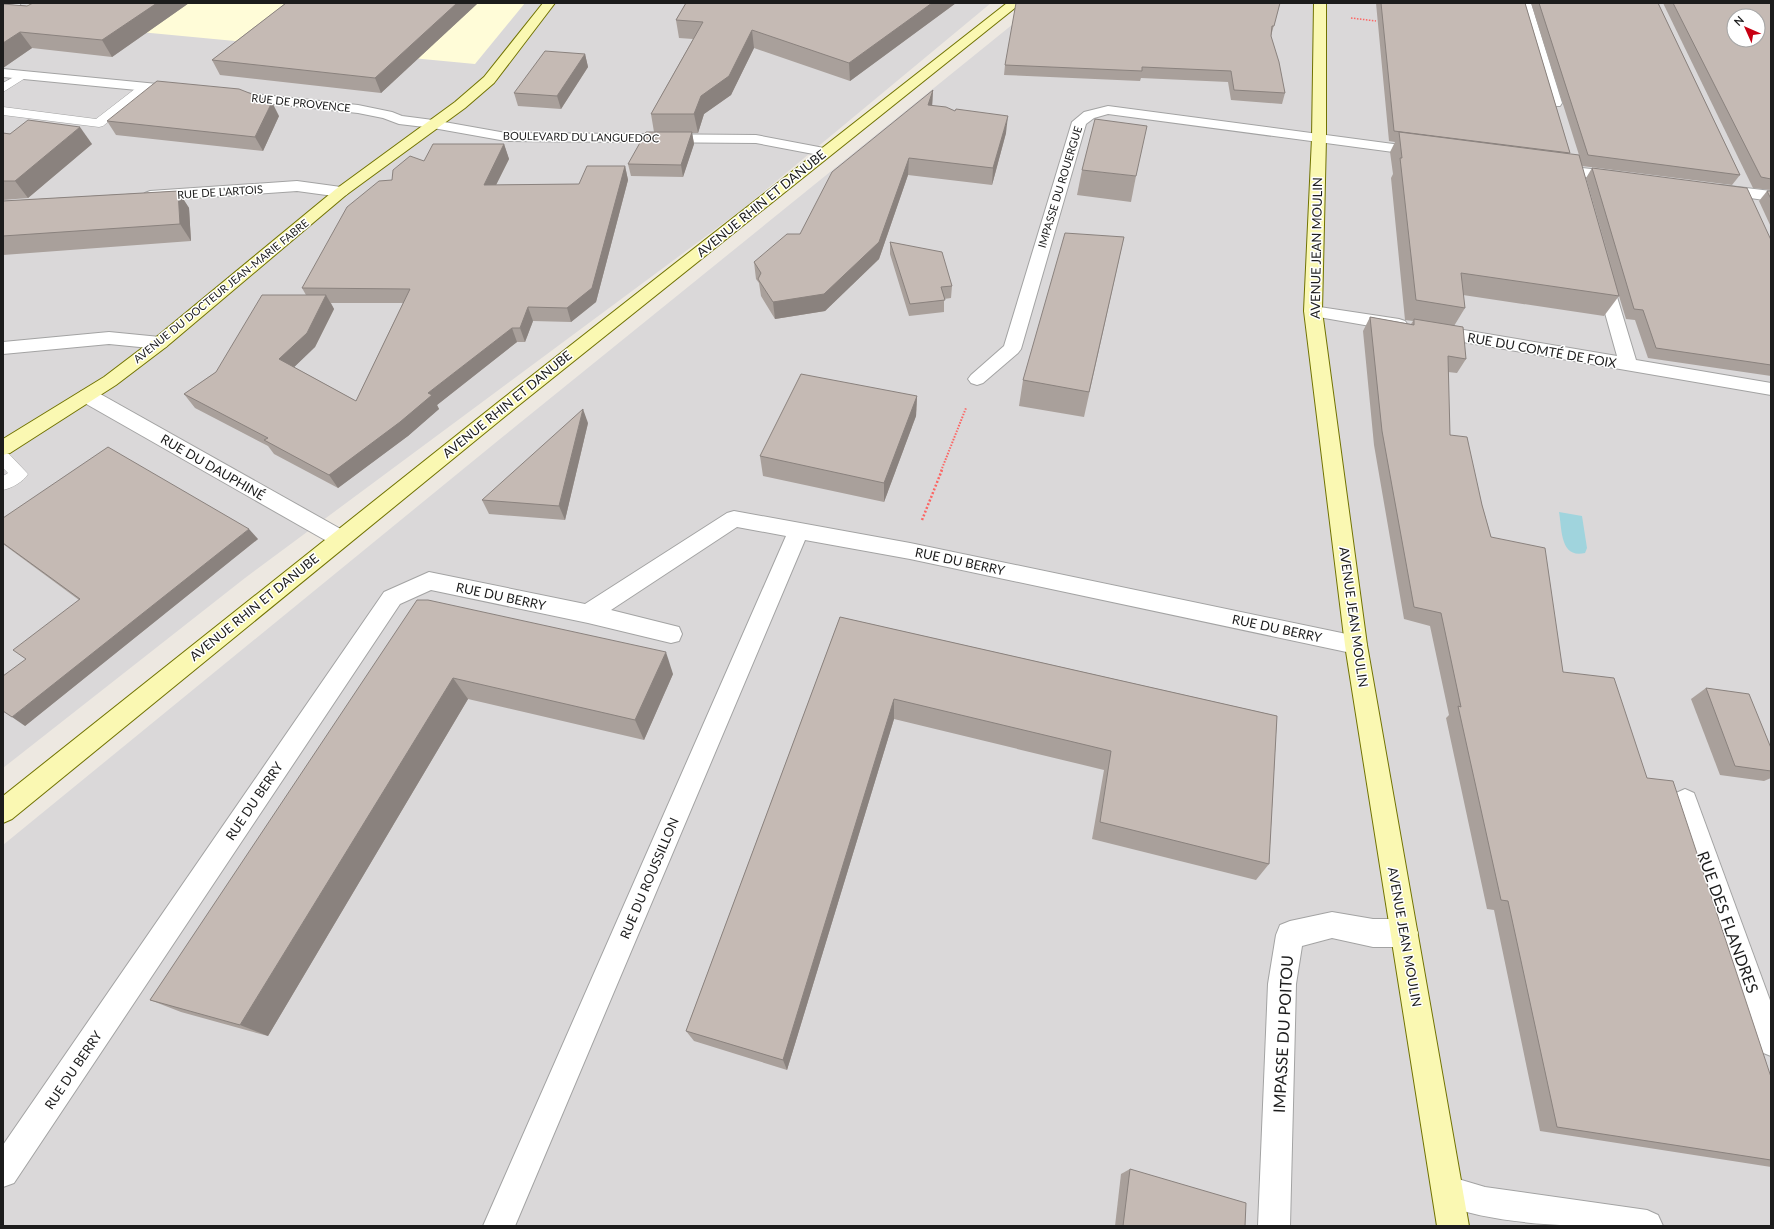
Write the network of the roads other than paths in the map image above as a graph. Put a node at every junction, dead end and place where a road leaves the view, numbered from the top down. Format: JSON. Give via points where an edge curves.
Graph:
{"nodes":[{"id":1,"x":15,"y":3,"type":"edge"},
{"id":2,"x":549,"y":3,"type":"edge"},
{"id":3,"x":1015,"y":3,"type":"edge"},
{"id":4,"x":1320,"y":3,"type":"edge"},
{"id":5,"x":1525,"y":3,"type":"edge"},
{"id":6,"x":3,"y":8,"type":"edge"},
{"id":7,"x":3,"y":72,"type":"edge"},
{"id":8,"x":23,"y":75,"type":"junction"},
{"id":9,"x":144,"y":87,"type":"junction"},
{"id":10,"x":3,"y":88,"type":"edge"},
{"id":11,"x":192,"y":92,"type":"edge"},
{"id":12,"x":223,"y":95,"type":"edge"},
{"id":13,"x":3,"y":111,"type":"edge"},
{"id":14,"x":1559,"y":119,"type":"edge"},
{"id":15,"x":433,"y":124,"type":"junction"},
{"id":16,"x":1319,"y":138,"type":"junction"},
{"id":17,"x":824,"y":152,"type":"junction"},
{"id":18,"x":1441,"y":154,"type":"edge"},
{"id":19,"x":1569,"y":155,"type":"edge"},
{"id":20,"x":1543,"y":167,"type":"edge"},
{"id":21,"x":1574,"y":171,"type":"junction"},
{"id":22,"x":1738,"y":176,"type":"edge"},
{"id":23,"x":1629,"y":178,"type":"edge"},
{"id":24,"x":1578,"y":187,"type":"edge"},
{"id":25,"x":1707,"y":188,"type":"edge"},
{"id":26,"x":341,"y":192,"type":"junction"},
{"id":27,"x":1746,"y":193,"type":"junction"},
{"id":28,"x":1771,"y":196,"type":"edge"},
{"id":29,"x":138,"y":197,"type":"edge"},
{"id":30,"x":1753,"y":209,"type":"edge"},
{"id":31,"x":1600,"y":263,"type":"edge"},
{"id":32,"x":1313,"y":311,"type":"junction"},
{"id":33,"x":160,"y":343,"type":"junction"},
{"id":34,"x":3,"y":348,"type":"edge"},
{"id":35,"x":1628,"y":364,"type":"junction"},
{"id":36,"x":977,"y":379,"type":"road end"},
{"id":37,"x":1771,"y":388,"type":"edge"},
{"id":38,"x":88,"y":396,"type":"junction"},
{"id":39,"x":3,"y":448,"type":"edge"},
{"id":40,"x":3,"y":458,"type":"edge"},
{"id":41,"x":3,"y":484,"type":"edge"},
{"id":42,"x":799,"y":530,"type":"junction"},
{"id":43,"x":339,"y":538,"type":"junction"},
{"id":44,"x":588,"y":614,"type":"junction"},
{"id":45,"x":672,"y":634,"type":"dead end"},
{"id":46,"x":1356,"y":645,"type":"junction"},
{"id":47,"x":1685,"y":801,"type":"dead end"},
{"id":48,"x":3,"y":811,"type":"edge"},
{"id":49,"x":1404,"y":933,"type":"junction"},
{"id":50,"x":1771,"y":1042,"type":"edge"},
{"id":51,"x":3,"y":1172,"type":"edge"},
{"id":52,"x":1448,"y":1192,"type":"junction"},
{"id":53,"x":499,"y":1226,"type":"edge"},
{"id":54,"x":1274,"y":1226,"type":"edge"},
{"id":55,"x":1453,"y":1226,"type":"edge"},
{"id":56,"x":1647,"y":1226,"type":"edge"}],
"edges":[{"from":1,"to":6,"type":"street"},
{"from":2,"to":15,"type":"street","via":[[489,80]]},
{"from":3,"to":17,"type":"street","name":"AVENUE RHIN ET DANUBE"},
{"from":4,"to":16,"type":"street","name":"AVENUE JEAN MOULIN"},
{"from":5,"to":14,"type":"street"},
{"from":7,"to":8,"type":"street"},
{"from":8,"to":9,"type":"street"},
{"from":8,"to":10,"type":"lane"},
{"from":9,"to":11,"type":"street"},
{"from":9,"to":13,"type":"lane","via":[[99,123]]},
{"from":12,"to":15,"type":"street","name":"RUE DE PROVENCE","via":[[358,109],[399,120]]},
{"from":15,"to":17,"type":"street","name":"BOULEVARD DU LANGUEDOC","via":[[506,137],[756,139]]},
{"from":15,"to":26,"type":"street","name":"AVENUE DU DOCTEUR JEAN-MARIE FABRE"},
{"from":16,"to":18,"type":"street"},
{"from":16,"to":32,"type":"street","name":"AVENUE JEAN MOULIN"},
{"from":16,"to":36,"type":"street","name":"IMPASSE DU ROUERGUE","via":[[1108,110],[1089,115],[1079,122],[1012,349]]},
{"from":17,"to":43,"type":"street","name":"AVENUE RHIN ET DANUBE"},
{"from":19,"to":21,"type":"street"},
{"from":20,"to":21,"type":"street"},
{"from":21,"to":23,"type":"street"},
{"from":21,"to":24,"type":"street"},
{"from":22,"to":27,"type":"street"},
{"from":25,"to":27,"type":"street"},
{"from":26,"to":29,"type":"street","name":"RUE DE L'ARTOIS","via":[[297,186]]},
{"from":26,"to":33,"type":"street","name":"AVENUE DU DOCTEUR JEAN-MARIE FABRE"},
{"from":27,"to":28,"type":"street"},
{"from":27,"to":30,"type":"street"},
{"from":31,"to":35,"type":"street"},
{"from":32,"to":35,"type":"street","name":"RUE DU COMTÉ DE FOIX"},
{"from":32,"to":46,"type":"street","name":"AVENUE JEAN MOULIN"},
{"from":33,"to":34,"type":"street","via":[[109,338]]},
{"from":33,"to":38,"type":"street","name":"AVENUE DU DOCTEUR JEAN-MARIE FABRE"},
{"from":35,"to":37,"type":"street","name":"RUE DU COMTÉ DE FOIX"},
{"from":38,"to":39,"type":"street","name":"AVENUE DU DOCTEUR JEAN-MARIE FABRE"},
{"from":38,"to":43,"type":"street","name":"RUE DU DAUPHINÉ"},
{"from":40,"to":41,"type":"lane","via":[[19,474]]},
{"from":42,"to":44,"type":"street","name":"RUE DU BERRY","via":[[734,519]]},
{"from":42,"to":46,"type":"street","name":"RUE DU BERRY"},
{"from":42,"to":53,"type":"street","name":"RUE DU ROUSSILLON"},
{"from":43,"to":48,"type":"street","name":"AVENUE RHIN ET DANUBE"},
{"from":44,"to":45,"type":"street","name":"RUE DU BERRY"},
{"from":44,"to":51,"type":"street","name":"RUE DU BERRY","via":[[430,581],[392,598]]},
{"from":46,"to":49,"type":"street","name":"AVENUE JEAN MOULIN"},
{"from":47,"to":50,"type":"street","name":"RUE DES FLANDRES"},
{"from":49,"to":52,"type":"street","name":"AVENUE JEAN MOULIN"},
{"from":49,"to":54,"type":"street","name":"IMPASSE DU POITOU","via":[[1373,933],[1332,924],[1290,935],[1282,984]]},
{"from":52,"to":55,"type":"street","name":"AVENUE JEAN MOULIN"},
{"from":52,"to":56,"type":"street","via":[[1485,1203]]}]}
